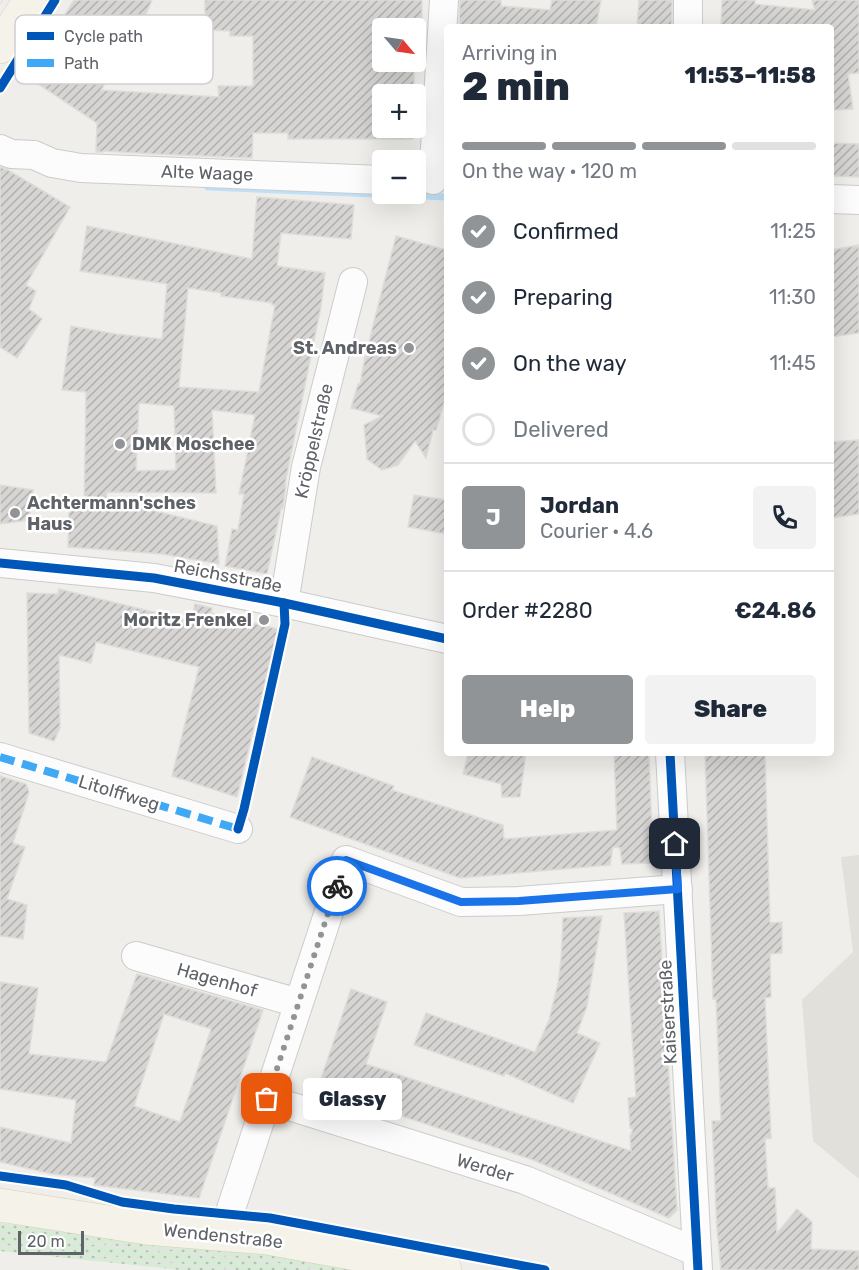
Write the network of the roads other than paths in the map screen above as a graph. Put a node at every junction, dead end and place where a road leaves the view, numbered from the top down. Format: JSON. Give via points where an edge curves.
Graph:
{"nodes":[{"id":1,"x":30,"y":0,"type":"edge"},
{"id":2,"x":444,"y":0,"type":"edge"},
{"id":3,"x":688,"y":0,"type":"edge"},
{"id":4,"x":20,"y":15,"type":"edge"},
{"id":5,"x":15,"y":24,"type":"edge"},
{"id":6,"x":687,"y":24,"type":"edge"},
{"id":7,"x":0,"y":47,"type":"edge"},
{"id":8,"x":0,"y":129,"type":"edge"},
{"id":9,"x":0,"y":149,"type":"edge"},
{"id":10,"x":34,"y":155,"type":"junction"},
{"id":11,"x":372,"y":180,"type":"edge"},
{"id":12,"x":432,"y":181,"type":"edge"},
{"id":13,"x":834,"y":199,"type":"edge"},
{"id":14,"x":859,"y":200,"type":"edge"},
{"id":15,"x":353,"y":282,"type":"dead end"},
{"id":16,"x":0,"y":563,"type":"edge"},
{"id":17,"x":284,"y":603,"type":"junction"},
{"id":18,"x":444,"y":638,"type":"edge"},
{"id":19,"x":670,"y":756,"type":"edge"},
{"id":20,"x":0,"y":757,"type":"edge"},
{"id":21,"x":238,"y":830,"type":"dead end"},
{"id":22,"x":678,"y":889,"type":"junction"},
{"id":23,"x":136,"y":956,"type":"dead end"},
{"id":24,"x":298,"y":1003,"type":"junction"},
{"id":25,"x":267,"y":1099,"type":"junction"},
{"id":26,"x":0,"y":1205,"type":"edge"},
{"id":27,"x":224,"y":1234,"type":"junction"},
{"id":28,"x":698,"y":1261,"type":"edge"},
{"id":29,"x":445,"y":1270,"type":"edge"}],
"edges":[{"from":1,"to":4,"type":"main road"},
{"from":2,"to":12,"type":"street"},
{"from":3,"to":6,"type":"street"},
{"from":5,"to":7,"type":"main road"},
{"from":8,"to":10,"type":"street","name":"Alte Waage"},
{"from":9,"to":10,"type":"street","name":"Alte Waage","via":[[11,154]]},
{"from":10,"to":11,"type":"street","name":"Alte Waage","via":[[81,168]]},
{"from":13,"to":14,"type":"street"},
{"from":15,"to":17,"type":"street","name":"Kröppelstraße","via":[[306,467]]},
{"from":16,"to":17,"type":"street","name":"Reichsstraße","via":[[154,578]]},
{"from":17,"to":18,"type":"street","name":"Reichsstraße"},
{"from":19,"to":22,"type":"street","name":"Kaiserstraße"},
{"from":20,"to":21,"type":"street","name":"Litolffweg"},
{"from":22,"to":24,"type":"street","via":[[461,902],[346,860]]},
{"from":22,"to":28,"type":"street","name":"Kaiserstraße"},
{"from":23,"to":24,"type":"street","name":"Hagenhof"},
{"from":24,"to":25,"type":"street"},
{"from":25,"to":27,"type":"street"},
{"from":25,"to":28,"type":"street","name":"Werder","via":[[525,1180]]},
{"from":26,"to":27,"type":"main road","name":"Wendenstraße","via":[[146,1228]]},
{"from":27,"to":29,"type":"main road","name":"Wendenstraße"}]}
